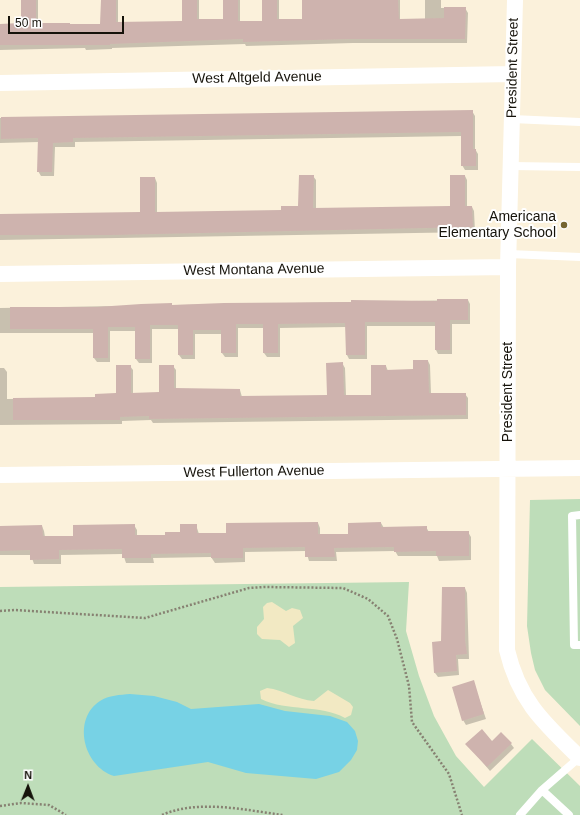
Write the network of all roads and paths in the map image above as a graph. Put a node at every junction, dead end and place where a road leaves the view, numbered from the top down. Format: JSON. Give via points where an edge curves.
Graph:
{"nodes":[{"id":1,"x":515,"y":0,"type":"edge"},
{"id":2,"x":513,"y":74,"type":"junction"},
{"id":3,"x":0,"y":83,"type":"edge"},
{"id":4,"x":512,"y":119,"type":"junction"},
{"id":5,"x":580,"y":122,"type":"edge"},
{"id":6,"x":511,"y":166,"type":"junction"},
{"id":7,"x":580,"y":167,"type":"edge"},
{"id":8,"x":580,"y":257,"type":"edge"},
{"id":9,"x":509,"y":261,"type":"junction"},
{"id":10,"x":0,"y":274,"type":"edge"},
{"id":11,"x":580,"y":468,"type":"edge"},
{"id":12,"x":507,"y":469,"type":"junction"},
{"id":13,"x":0,"y":475,"type":"edge"},
{"id":14,"x":580,"y":515,"type":"edge"},
{"id":15,"x":0,"y":611,"type":"edge"},
{"id":16,"x":580,"y":645,"type":"edge"},
{"id":17,"x":580,"y":758,"type":"edge"},
{"id":18,"x":542,"y":790,"type":"junction"},
{"id":19,"x":0,"y":806,"type":"edge"},
{"id":20,"x":66,"y":815,"type":"edge"},
{"id":21,"x":162,"y":815,"type":"edge"},
{"id":22,"x":283,"y":815,"type":"edge"},
{"id":23,"x":462,"y":815,"type":"edge"},
{"id":24,"x":520,"y":815,"type":"edge"},
{"id":25,"x":569,"y":815,"type":"edge"}],
"edges":[{"from":1,"to":2,"type":"street","name":"President Street"},
{"from":2,"to":3,"type":"street","name":"West Altgeld Avenue"},
{"from":2,"to":4,"type":"street","name":"President Street"},
{"from":4,"to":5,"type":"lane"},
{"from":4,"to":6,"type":"street","name":"President Street"},
{"from":6,"to":7,"type":"lane"},
{"from":6,"to":9,"type":"street","name":"President Street"},
{"from":8,"to":9,"type":"lane"},
{"from":9,"to":10,"type":"street","name":"West Montana Avenue"},
{"from":9,"to":12,"type":"street","name":"President Street"},
{"from":11,"to":12,"type":"street","name":"West Fullerton Avenue"},
{"from":12,"to":13,"type":"street","name":"West Fullerton Avenue"},
{"from":12,"to":17,"type":"street","name":"President Street","via":[[506,633],[511,665],[535,713]]},
{"from":14,"to":16,"type":"lane","via":[[572,516],[574,645]]},
{"from":15,"to":23,"type":"path","via":[[145,618],[249,588],[349,590],[368,599],[388,616],[397,639],[409,686],[412,722],[449,774]]},
{"from":17,"to":18,"type":"lane"},
{"from":18,"to":24,"type":"lane"},
{"from":18,"to":25,"type":"lane"},
{"from":19,"to":20,"type":"path","via":[[21,803],[49,805]]},
{"from":21,"to":22,"type":"path","via":[[175,809],[197,806]]}]}
